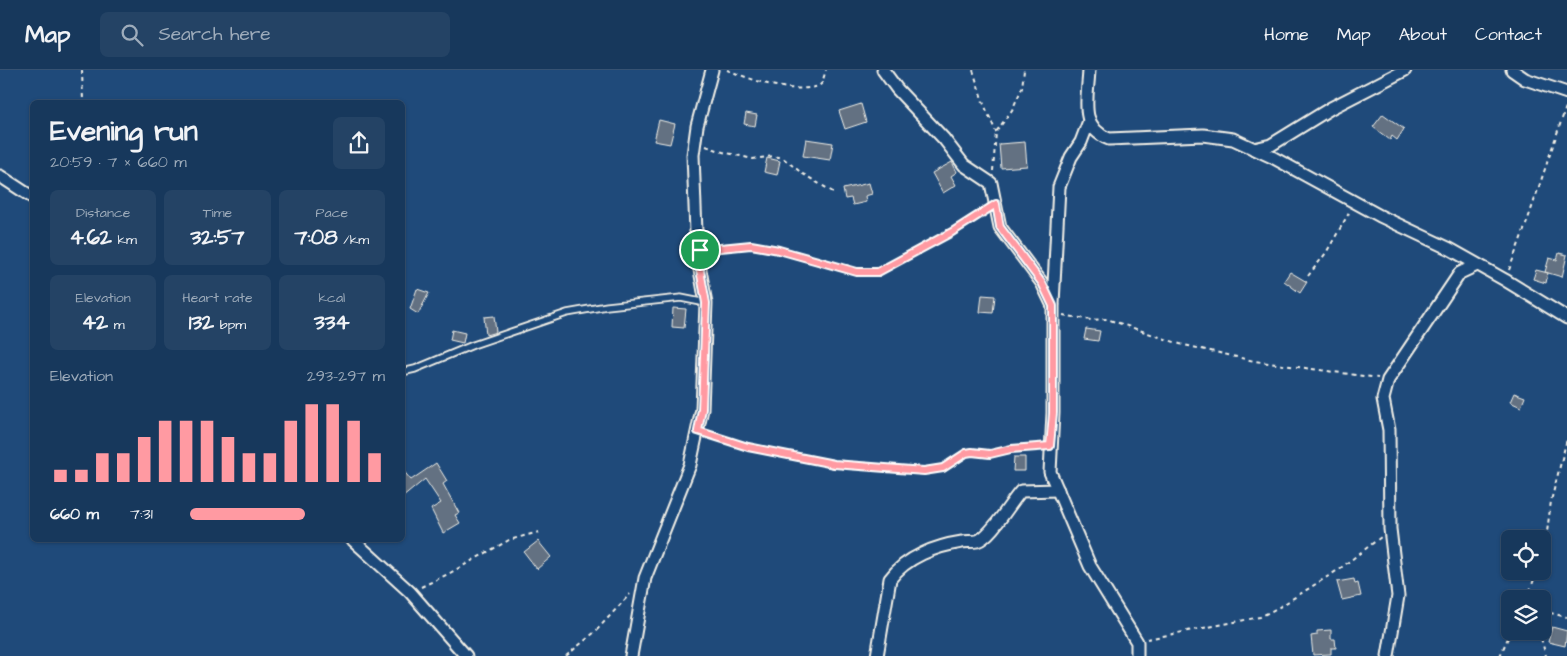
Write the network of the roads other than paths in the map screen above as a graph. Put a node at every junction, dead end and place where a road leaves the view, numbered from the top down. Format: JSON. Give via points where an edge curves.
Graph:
{"nodes":[{"id":1,"x":712,"y":70,"type":"edge"},
{"id":2,"x":883,"y":70,"type":"edge"},
{"id":3,"x":1089,"y":70,"type":"edge"},
{"id":4,"x":1405,"y":70,"type":"edge"},
{"id":5,"x":1512,"y":70,"type":"edge"},
{"id":6,"x":1567,"y":93,"type":"edge"},
{"id":7,"x":1089,"y":121,"type":"junction"},
{"id":8,"x":1254,"y":149,"type":"junction"},
{"id":9,"x":0,"y":176,"type":"edge"},
{"id":10,"x":30,"y":196,"type":"edge"},
{"id":11,"x":1478,"y":265,"type":"junction"},
{"id":12,"x":706,"y":303,"type":"junction"},
{"id":13,"x":1053,"y":311,"type":"junction"},
{"id":14,"x":1567,"y":318,"type":"edge"},
{"id":15,"x":405,"y":371,"type":"edge"},
{"id":16,"x":1058,"y":490,"type":"junction"},
{"id":17,"x":355,"y":542,"type":"edge"},
{"id":18,"x":466,"y":656,"type":"edge"},
{"id":19,"x":631,"y":656,"type":"edge"},
{"id":20,"x":877,"y":656,"type":"edge"},
{"id":21,"x":1137,"y":656,"type":"edge"},
{"id":22,"x":1388,"y":656,"type":"edge"}],
"edges":[{"from":1,"to":12,"type":"street","via":[[693,155],[696,232]]},
{"from":2,"to":13,"type":"street","via":[[964,165],[991,184],[1000,227],[1042,283]]},
{"from":3,"to":7,"type":"street"},
{"from":4,"to":8,"type":"street","via":[[1331,108],[1271,145]]},
{"from":5,"to":6,"type":"street","via":[[1525,79]]},
{"from":7,"to":8,"type":"street","via":[[1098,135],[1109,139],[1203,135],[1233,139]]},
{"from":7,"to":13,"type":"street","via":[[1081,142],[1070,157],[1060,187]]},
{"from":8,"to":11,"type":"street"},
{"from":9,"to":10,"type":"street"},
{"from":11,"to":14,"type":"street"},
{"from":11,"to":22,"type":"street","via":[[1460,273],[1388,380],[1383,399],[1389,430],[1390,529],[1398,596]]},
{"from":12,"to":15,"type":"lane","via":[[681,298],[567,313]]},
{"from":12,"to":19,"type":"street","via":[[702,409],[698,431],[690,465],[645,578]]},
{"from":13,"to":16,"type":"street","via":[[1050,472]]},
{"from":16,"to":20,"type":"street","via":[[1021,491],[990,531],[978,541],[951,544],[923,554],[897,570],[890,579]]},
{"from":16,"to":21,"type":"street","via":[[1090,566],[1137,642]]},
{"from":17,"to":18,"type":"street","via":[[410,592]]}]}
